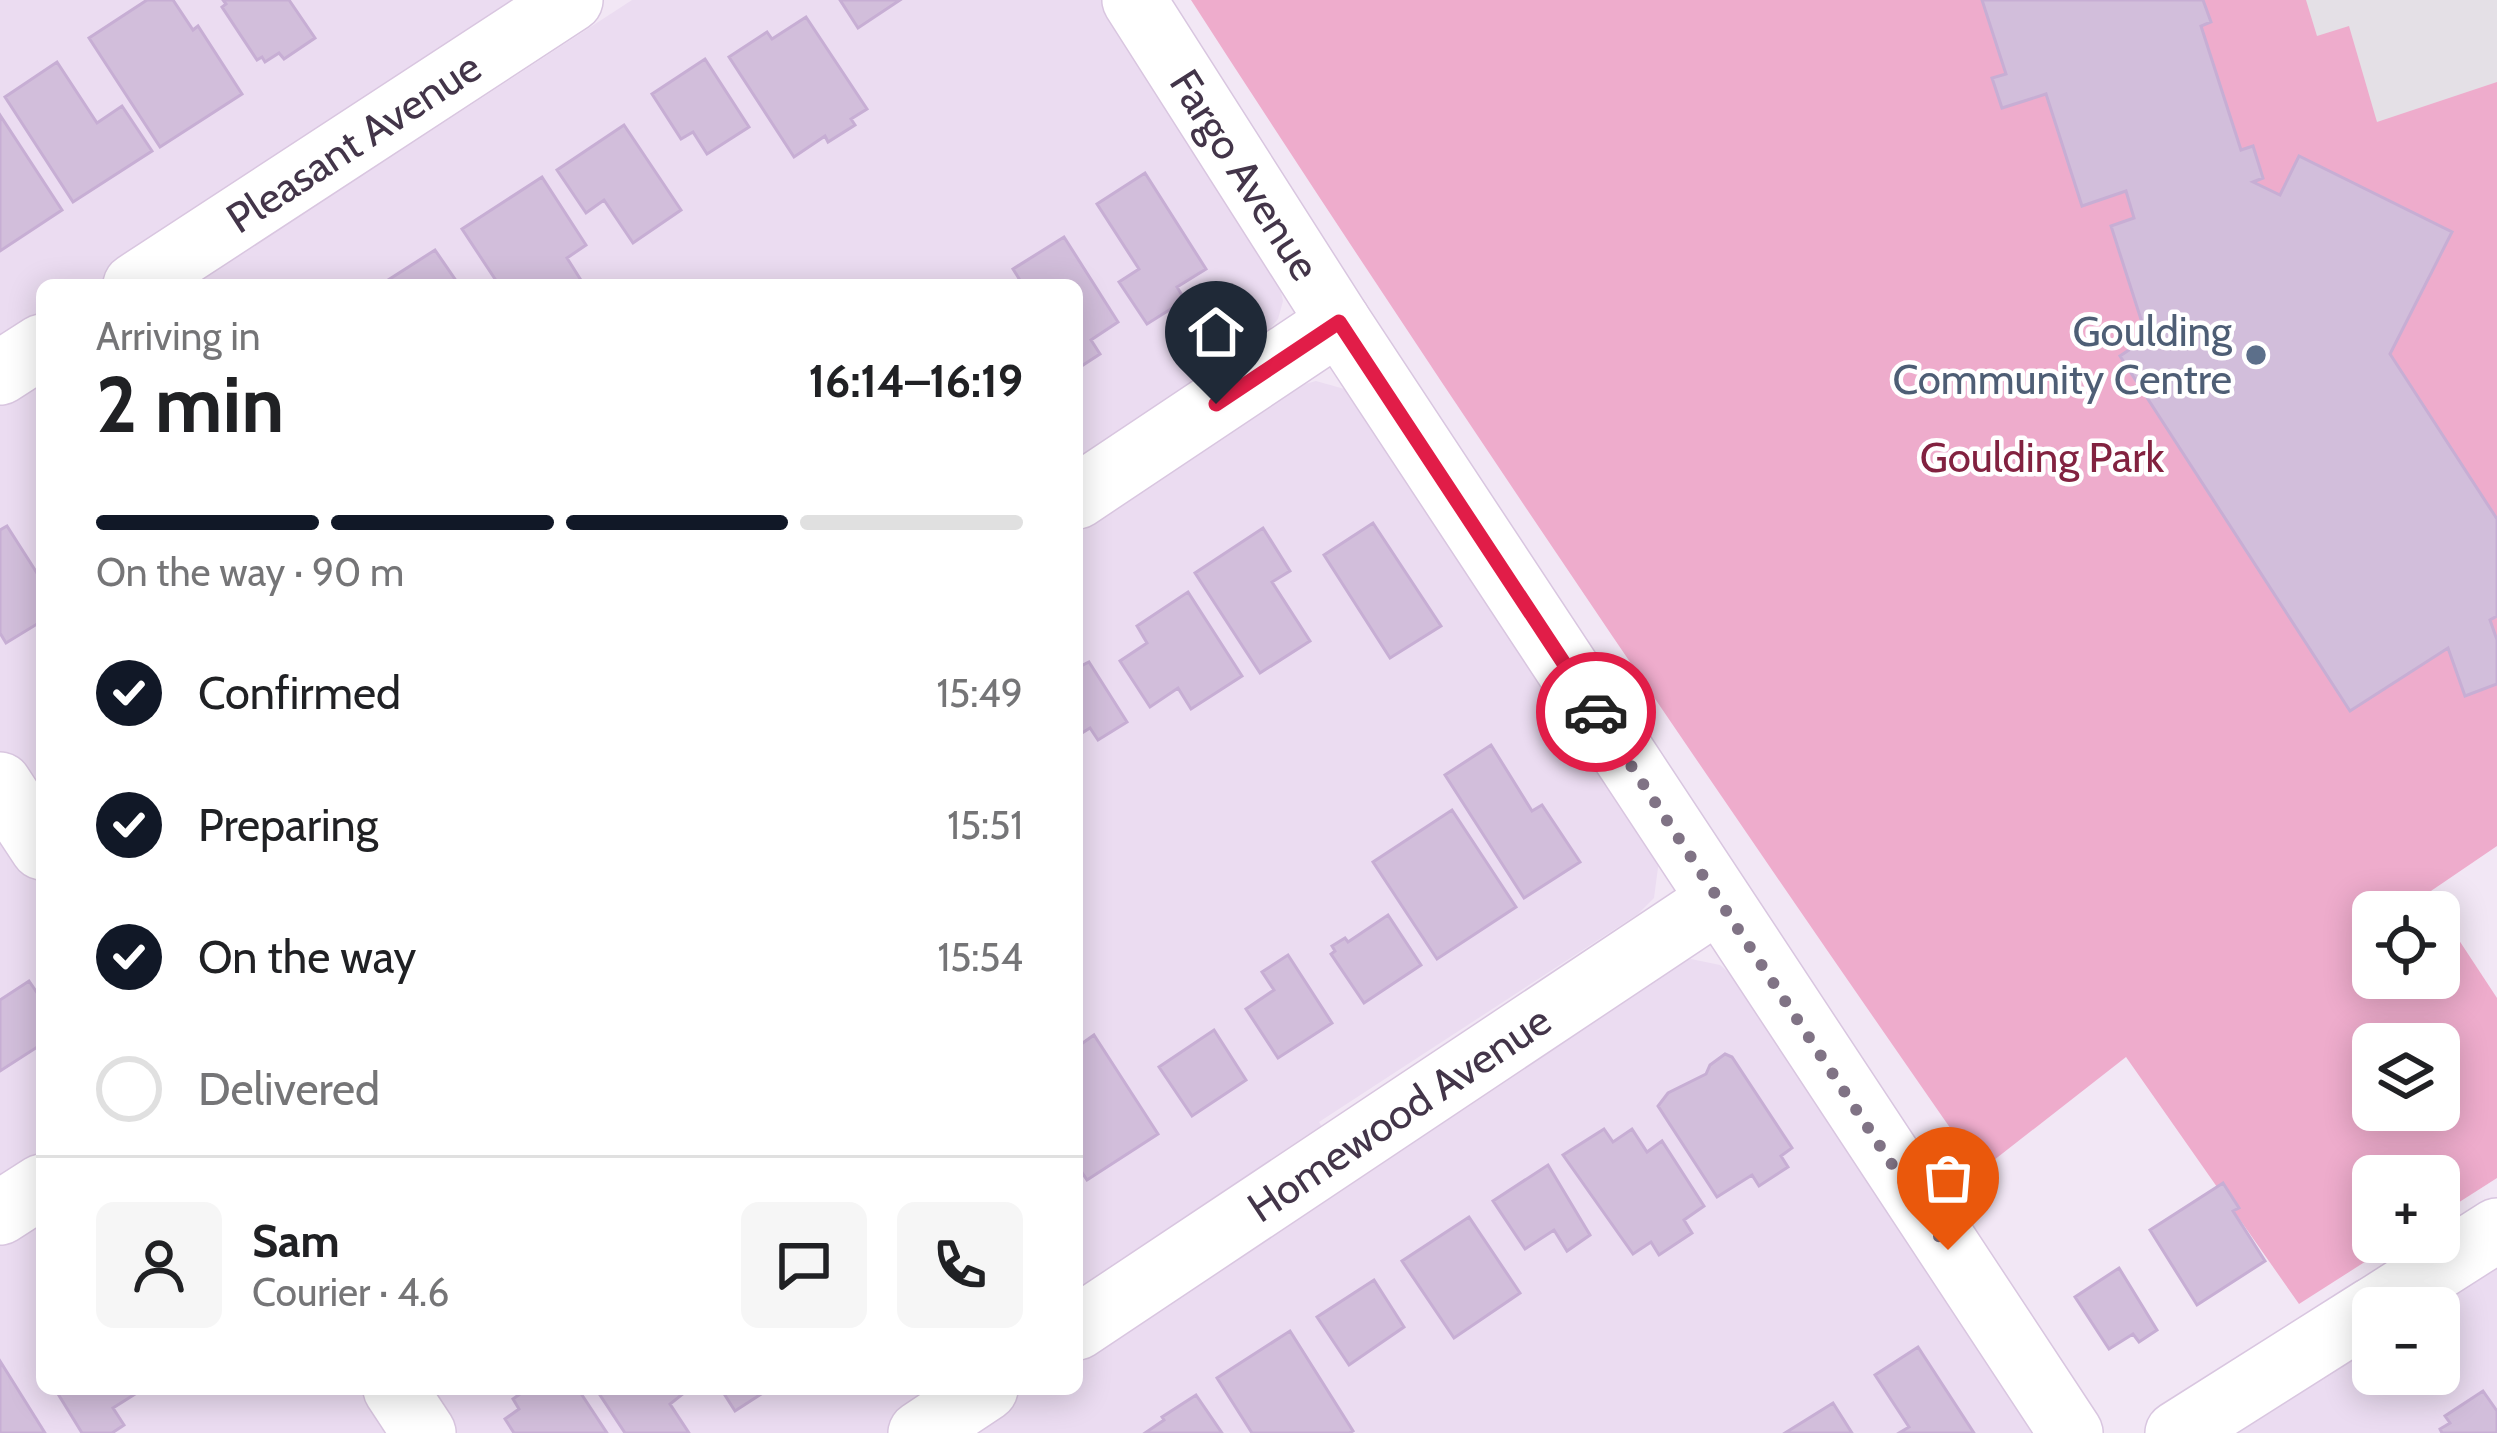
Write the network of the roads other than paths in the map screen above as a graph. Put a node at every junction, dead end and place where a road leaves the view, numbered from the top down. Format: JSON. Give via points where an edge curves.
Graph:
{"nodes":[{"id":1,"x":571,"y":0,"type":"edge"},
{"id":2,"x":1134,"y":0,"type":"edge"},
{"id":3,"x":144,"y":279,"type":"edge"},
{"id":4,"x":1339,"y":322,"type":"junction"},
{"id":5,"x":36,"y":350,"type":"edge"},
{"id":6,"x":0,"y":374,"type":"edge"},
{"id":7,"x":1083,"y":493,"type":"edge"},
{"id":8,"x":0,"y":784,"type":"edge"},
{"id":9,"x":36,"y":839,"type":"edge"},
{"id":10,"x":1719,"y":900,"type":"junction"},
{"id":11,"x":36,"y":1190,"type":"edge"},
{"id":12,"x":0,"y":1213,"type":"edge"},
{"id":13,"x":2497,"y":1230,"type":"edge"},
{"id":14,"x":2408,"y":1287,"type":"edge"},
{"id":15,"x":2352,"y":1323,"type":"edge"},
{"id":16,"x":1083,"y":1324,"type":"edge"},
{"id":17,"x":399,"y":1395,"type":"edge"},
{"id":18,"x":977,"y":1395,"type":"edge"},
{"id":19,"x":424,"y":1433,"type":"edge"},
{"id":20,"x":920,"y":1433,"type":"edge"},
{"id":21,"x":2071,"y":1433,"type":"edge"},
{"id":22,"x":2177,"y":1433,"type":"edge"}],
"edges":[{"from":1,"to":3,"type":"street","name":"Pleasant Avenue"},
{"from":2,"to":4,"type":"street","name":"Fargo Avenue"},
{"from":4,"to":7,"type":"street"},
{"from":4,"to":10,"type":"street","name":"Fargo Avenue"},
{"from":5,"to":6,"type":"street"},
{"from":8,"to":9,"type":"street"},
{"from":10,"to":16,"type":"street","name":"Homewood Avenue"},
{"from":10,"to":21,"type":"street","name":"Fargo Avenue"},
{"from":11,"to":12,"type":"street"},
{"from":13,"to":14,"type":"street"},
{"from":15,"to":22,"type":"street"},
{"from":17,"to":19,"type":"street"},
{"from":18,"to":20,"type":"street"}]}
